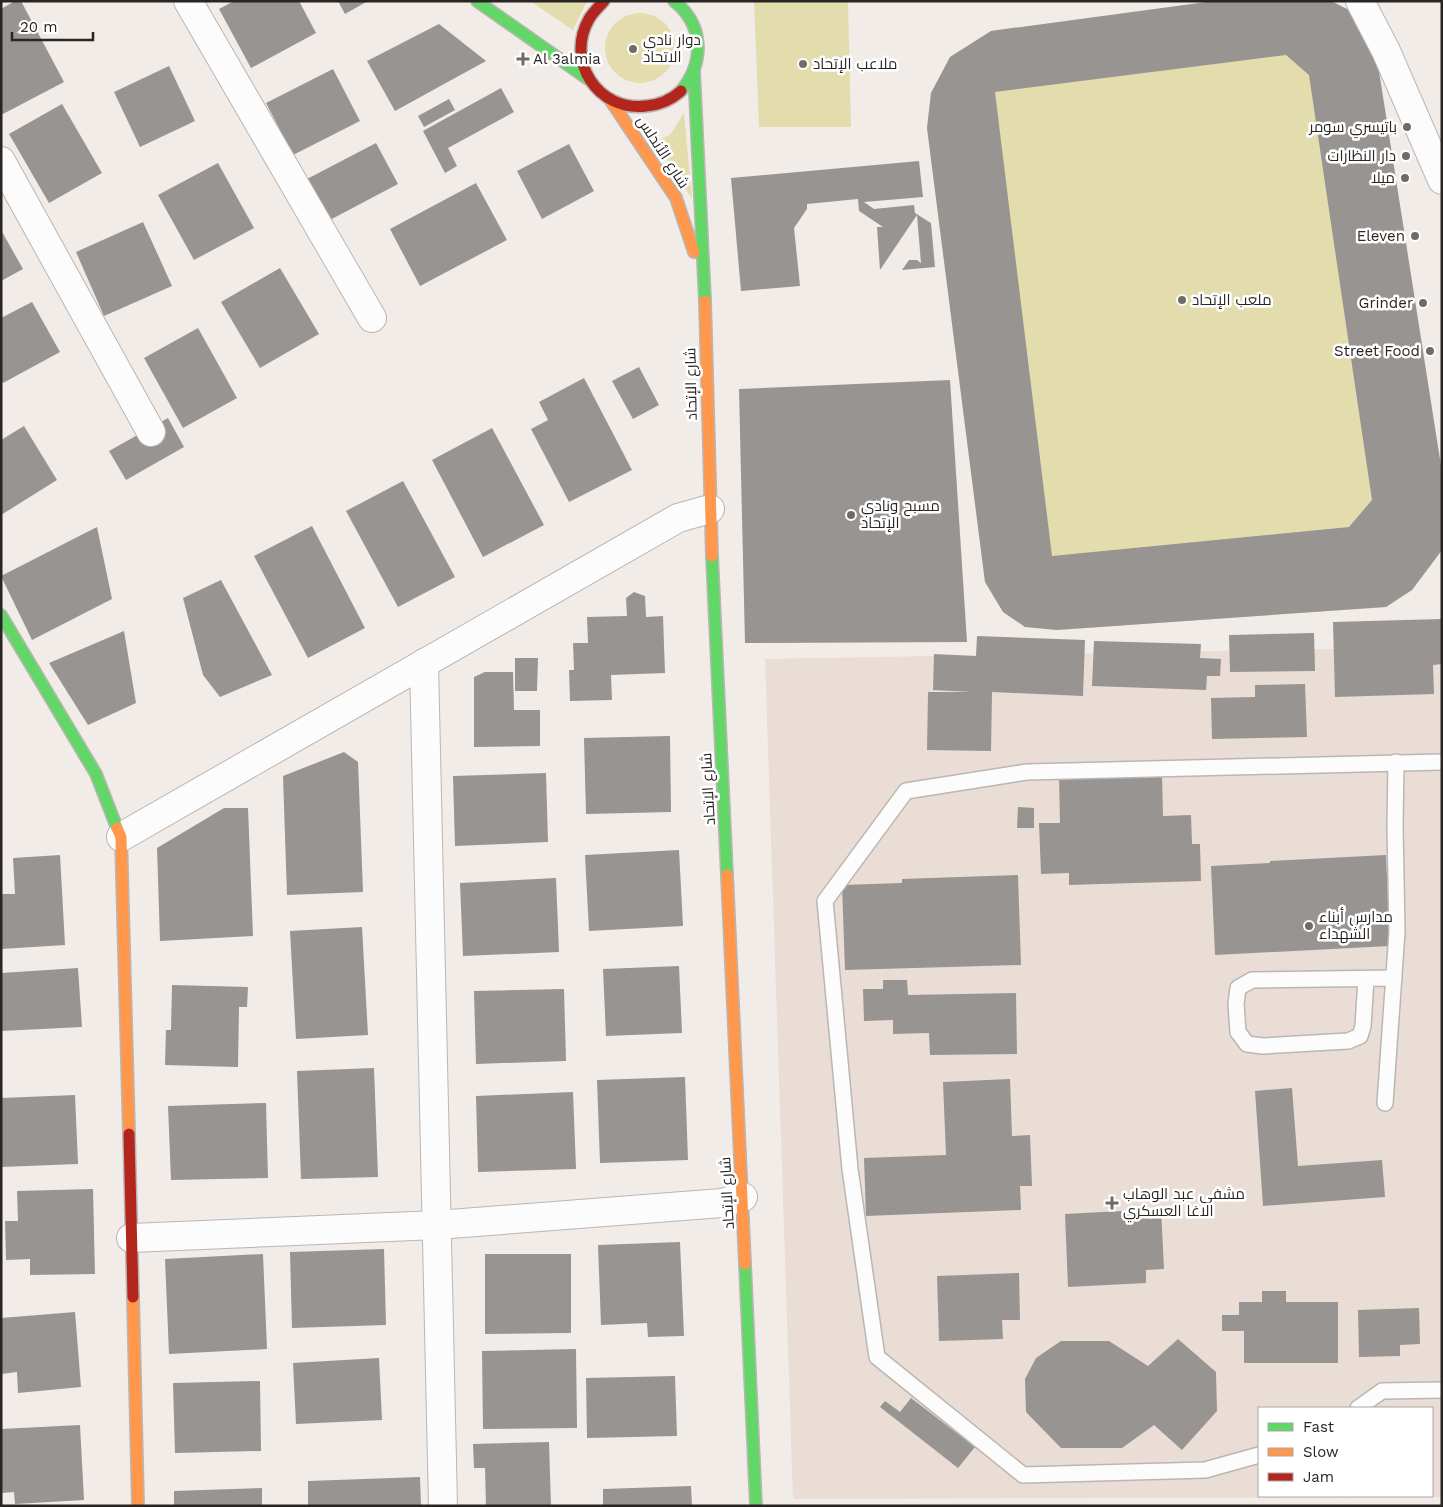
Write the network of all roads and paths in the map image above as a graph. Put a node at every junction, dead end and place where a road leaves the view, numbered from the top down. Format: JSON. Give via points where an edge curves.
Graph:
{"nodes":[{"id":1,"x":188,"y":1,"type":"edge"},
{"id":2,"x":477,"y":1,"type":"edge"},
{"id":3,"x":604,"y":1,"type":"edge"},
{"id":4,"x":674,"y":1,"type":"edge"},
{"id":5,"x":1360,"y":1,"type":"edge"},
{"id":6,"x":685,"y":6,"type":"edge"},
{"id":7,"x":694,"y":70,"type":"junction"},
{"id":8,"x":588,"y":79,"type":"junction"},
{"id":9,"x":611,"y":101,"type":"junction"},
{"id":10,"x":1,"y":161,"type":"edge"},
{"id":11,"x":1442,"y":180,"type":"edge"},
{"id":12,"x":704,"y":278,"type":"junction"},
{"id":13,"x":372,"y":318,"type":"dead end"},
{"id":14,"x":152,"y":432,"type":"dead end"},
{"id":15,"x":710,"y":509,"type":"junction"},
{"id":16,"x":1,"y":615,"type":"edge"},
{"id":17,"x":424,"y":663,"type":"junction"},
{"id":18,"x":1396,"y":762,"type":"junction"},
{"id":19,"x":1442,"y":762,"type":"edge"},
{"id":20,"x":121,"y":837,"type":"junction"},
{"id":21,"x":1394,"y":978,"type":"junction"},
{"id":22,"x":1366,"y":979,"type":"junction"},
{"id":23,"x":1385,"y":1103,"type":"dead end"},
{"id":24,"x":743,"y":1198,"type":"junction"},
{"id":25,"x":437,"y":1225,"type":"junction"},
{"id":26,"x":131,"y":1238,"type":"junction"},
{"id":27,"x":1442,"y":1390,"type":"edge"},
{"id":28,"x":1360,"y":1407,"type":"edge"},
{"id":29,"x":1258,"y":1455,"type":"edge"},
{"id":30,"x":138,"y":1506,"type":"edge"},
{"id":31,"x":443,"y":1506,"type":"edge"},
{"id":32,"x":756,"y":1506,"type":"edge"}],
"edges":[{"from":1,"to":13,"type":"street"},
{"from":2,"to":8,"type":"street"},
{"from":3,"to":8,"type":"street","via":[[593,10],[584,26],[580,44],[581,62]]},
{"from":4,"to":6,"type":"street"},
{"from":5,"to":11,"type":"street","via":[[1386,51]]},
{"from":6,"to":7,"type":"street","via":[[699,41]]},
{"from":7,"to":9,"type":"street","via":[[680,93],[664,103],[647,108],[628,107]]},
{"from":7,"to":12,"type":"street","name":"شارع الإتحاد"},
{"from":8,"to":9,"type":"street"},
{"from":9,"to":12,"type":"street","name":"شارع الأندلس","via":[[676,198]]},
{"from":10,"to":14,"type":"street"},
{"from":12,"to":15,"type":"street","name":"شارع الإتحاد"},
{"from":15,"to":17,"type":"street","via":[[678,518]]},
{"from":15,"to":24,"type":"street","name":"شارع الإتحاد"},
{"from":16,"to":20,"type":"street","via":[[96,774]]},
{"from":17,"to":20,"type":"street"},
{"from":17,"to":25,"type":"street"},
{"from":18,"to":19,"type":"lane"},
{"from":18,"to":21,"type":"lane","via":[[1394,827],[1398,932]]},
{"from":18,"to":29,"type":"lane","via":[[1027,772],[906,791],[825,901],[850,1169],[877,1357],[1023,1475],[1205,1470]]},
{"from":20,"to":26,"type":"street"},
{"from":21,"to":22,"type":"lane"},
{"from":21,"to":23,"type":"lane"},
{"from":22,"to":22,"type":"lane","via":[[1252,980],[1238,988],[1238,1032],[1247,1044],[1263,1046],[1348,1041],[1360,1036]]},
{"from":24,"to":25,"type":"street","via":[[722,1203]]},
{"from":24,"to":32,"type":"street","name":"شارع الإتحاد"},
{"from":25,"to":26,"type":"street"},
{"from":25,"to":31,"type":"street"},
{"from":26,"to":30,"type":"street"},
{"from":27,"to":28,"type":"lane","via":[[1382,1392]]}]}
